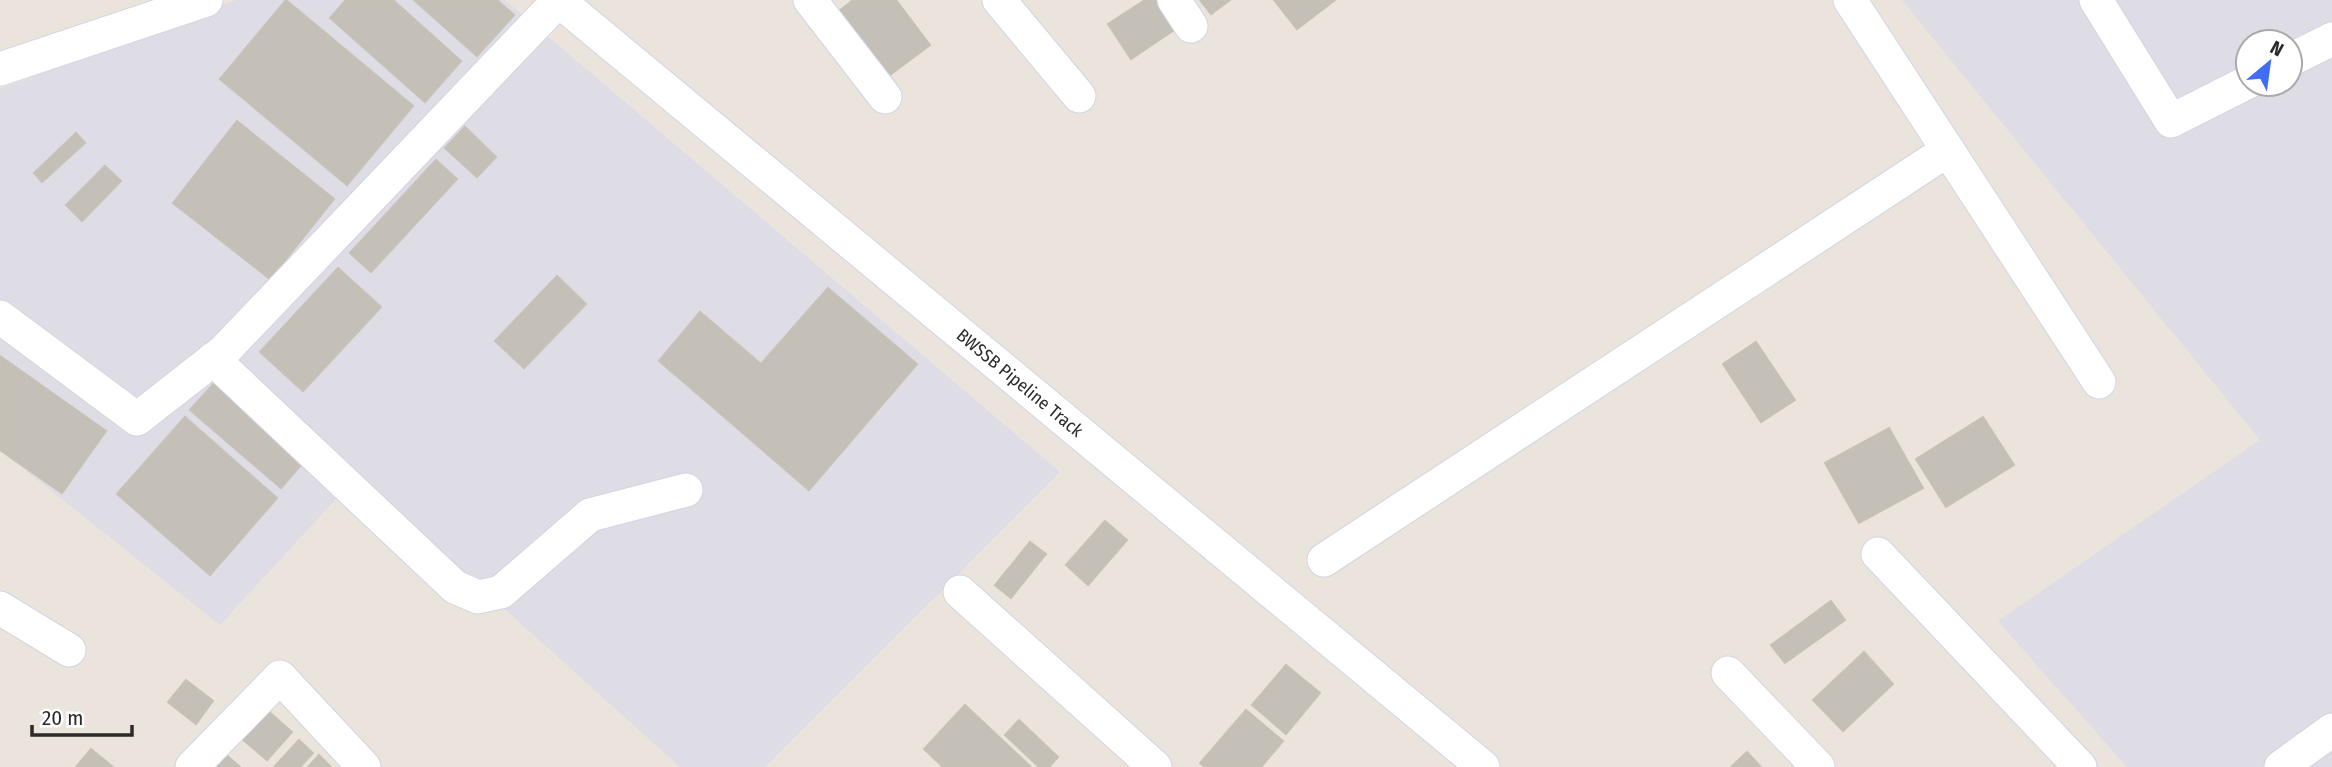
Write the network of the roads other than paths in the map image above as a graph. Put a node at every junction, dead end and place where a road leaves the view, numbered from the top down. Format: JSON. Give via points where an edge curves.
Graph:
{"nodes":[{"id":1,"x":206,"y":0,"type":"edge"},
{"id":2,"x":558,"y":0,"type":"edge"},
{"id":3,"x":810,"y":0,"type":"edge"},
{"id":4,"x":999,"y":0,"type":"edge"},
{"id":5,"x":1850,"y":0,"type":"edge"},
{"id":6,"x":2096,"y":0,"type":"edge"},
{"id":7,"x":2332,"y":39,"type":"edge"},
{"id":8,"x":2304,"y":53,"type":"edge"},
{"id":9,"x":0,"y":69,"type":"edge"},
{"id":10,"x":2234,"y":89,"type":"edge"},
{"id":11,"x":1079,"y":96,"type":"dead end"},
{"id":12,"x":885,"y":97,"type":"dead end"},
{"id":13,"x":1948,"y":150,"type":"junction"},
{"id":14,"x":0,"y":317,"type":"edge"},
{"id":15,"x":213,"y":359,"type":"junction"},
{"id":16,"x":2099,"y":382,"type":"dead end"},
{"id":17,"x":687,"y":490,"type":"dead end"},
{"id":18,"x":1878,"y":554,"type":"dead end"},
{"id":19,"x":1324,"y":560,"type":"dead end"},
{"id":20,"x":960,"y":592,"type":"dead end"},
{"id":21,"x":0,"y":608,"type":"edge"},
{"id":22,"x":69,"y":650,"type":"dead end"},
{"id":23,"x":1728,"y":673,"type":"dead end"},
{"id":24,"x":2332,"y":730,"type":"edge"},
{"id":25,"x":191,"y":767,"type":"edge"},
{"id":26,"x":364,"y":767,"type":"edge"},
{"id":27,"x":1155,"y":767,"type":"edge"},
{"id":28,"x":1483,"y":767,"type":"edge"},
{"id":29,"x":1818,"y":767,"type":"edge"},
{"id":30,"x":2080,"y":767,"type":"edge"},
{"id":31,"x":2281,"y":767,"type":"edge"}],
"edges":[{"from":1,"to":9,"type":"street"},
{"from":2,"to":15,"type":"street"},
{"from":2,"to":28,"type":"street","name":"BWSSB Pipeline Track"},
{"from":3,"to":12,"type":"street"},
{"from":4,"to":11,"type":"street"},
{"from":5,"to":13,"type":"street"},
{"from":6,"to":10,"type":"street","via":[[2171,121]]},
{"from":7,"to":8,"type":"street"},
{"from":13,"to":16,"type":"street"},
{"from":13,"to":19,"type":"street"},
{"from":14,"to":15,"type":"street","via":[[137,419]]},
{"from":15,"to":17,"type":"street","via":[[455,587],[478,597],[500,592],[590,515]]},
{"from":18,"to":30,"type":"street"},
{"from":20,"to":27,"type":"street"},
{"from":21,"to":22,"type":"street"},
{"from":23,"to":29,"type":"street"},
{"from":24,"to":31,"type":"street"},
{"from":25,"to":26,"type":"street","via":[[280,677]]}]}
